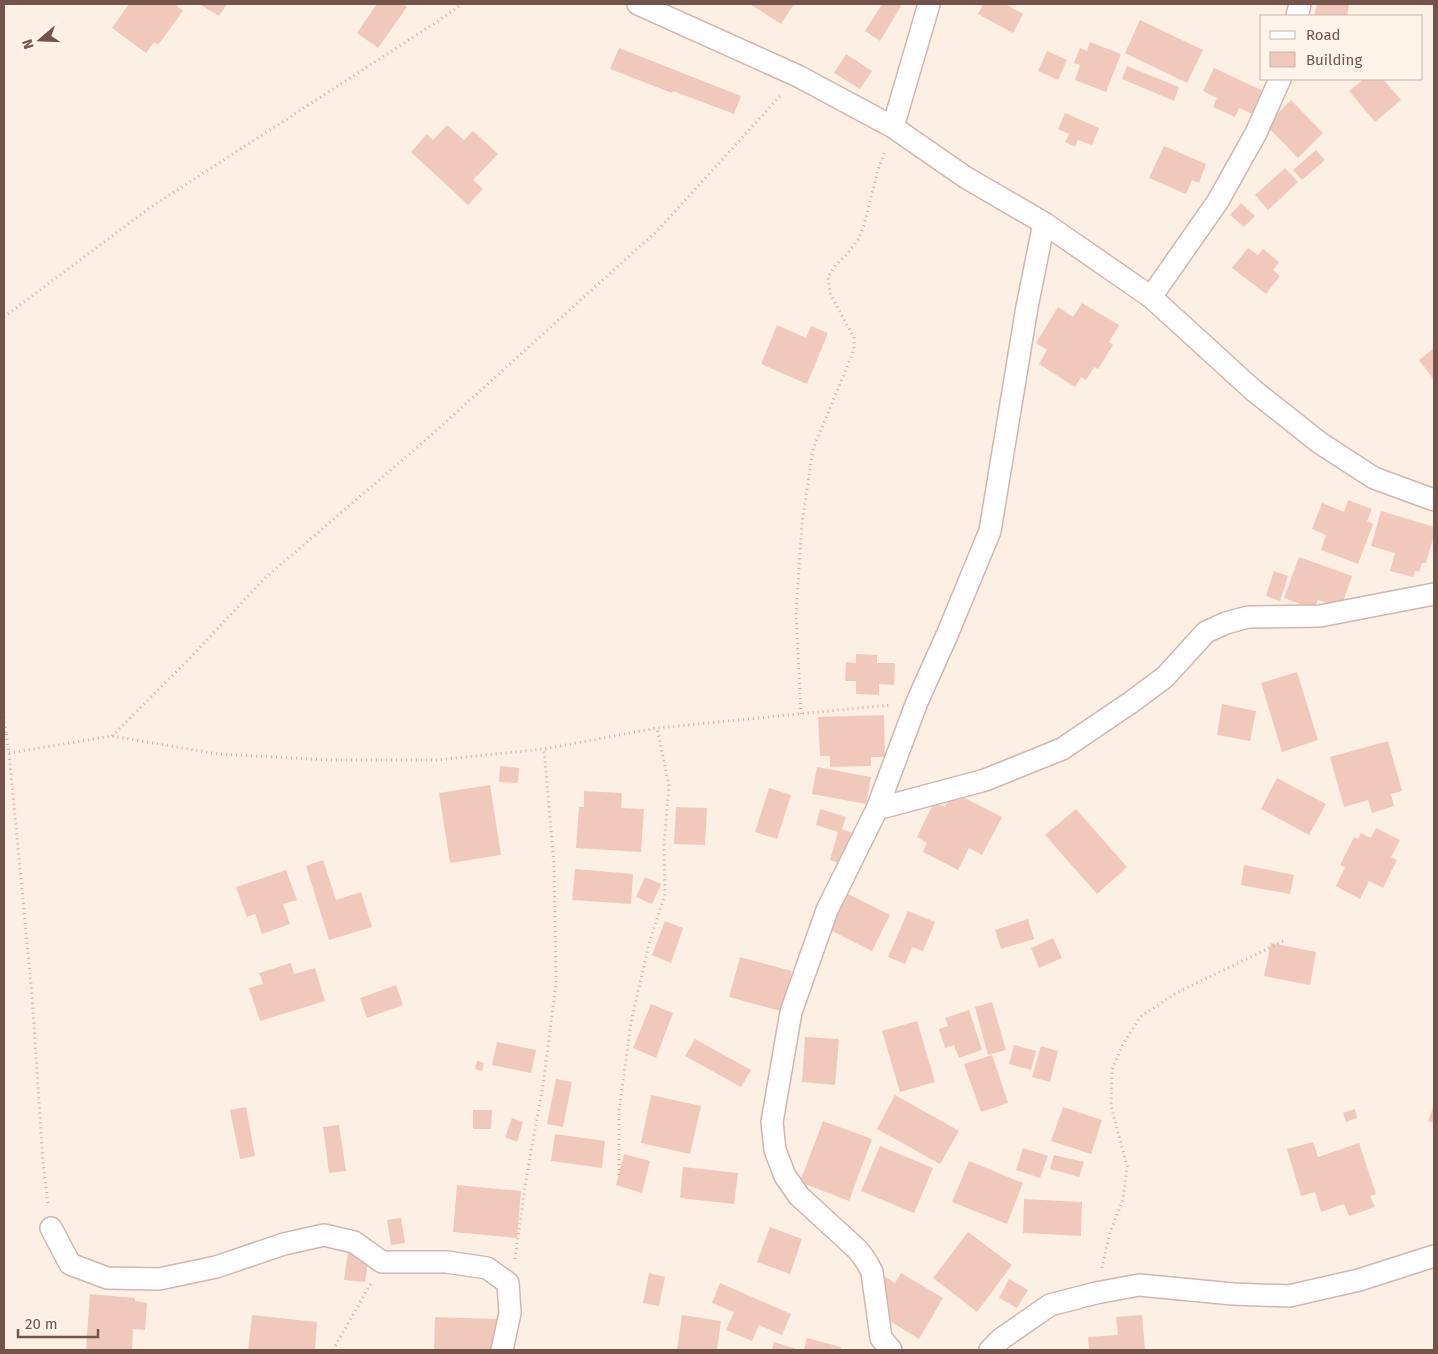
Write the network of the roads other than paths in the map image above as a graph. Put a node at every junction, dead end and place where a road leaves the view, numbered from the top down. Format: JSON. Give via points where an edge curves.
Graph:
{"nodes":[{"id":1,"x":638,"y":4,"type":"edge"},
{"id":2,"x":929,"y":4,"type":"edge"},
{"id":3,"x":1280,"y":80,"type":"edge"},
{"id":4,"x":893,"y":127,"type":"junction"},
{"id":5,"x":1044,"y":224,"type":"junction"},
{"id":6,"x":1151,"y":297,"type":"junction"},
{"id":7,"x":1434,"y":500,"type":"edge"},
{"id":8,"x":1434,"y":594,"type":"edge"},
{"id":9,"x":877,"y":809,"type":"junction"},
{"id":10,"x":51,"y":1228,"type":"road end"},
{"id":11,"x":1434,"y":1256,"type":"edge"},
{"id":12,"x":502,"y":1350,"type":"edge"},
{"id":13,"x":891,"y":1350,"type":"edge"},
{"id":14,"x":990,"y":1350,"type":"edge"}],
"edges":[{"from":1,"to":4,"type":"street","via":[[798,76]]},
{"from":2,"to":4,"type":"street"},
{"from":3,"to":6,"type":"street","via":[[1256,133],[1218,201]]},
{"from":4,"to":5,"type":"street","via":[[965,177]]},
{"from":5,"to":6,"type":"street"},
{"from":5,"to":9,"type":"street","via":[[990,531],[917,702]]},
{"from":6,"to":7,"type":"street","via":[[1254,390],[1320,444],[1374,478]]},
{"from":8,"to":9,"type":"street","via":[[1320,616],[1248,617],[1226,623],[1206,632],[1164,677],[1062,750],[984,780]]},
{"from":9,"to":13,"type":"street","via":[[828,910],[791,1012],[772,1122],[775,1150],[785,1176],[799,1196],[858,1250],[872,1272],[881,1338]]},
{"from":10,"to":12,"type":"street","via":[[70,1264],[107,1278],[159,1279],[216,1267],[284,1244],[324,1235],[354,1242],[382,1262],[447,1262],[488,1268],[508,1283],[510,1312]]},
{"from":11,"to":14,"type":"street","via":[[1359,1280],[1289,1296],[1139,1285],[1096,1293],[1050,1305]]}]}
